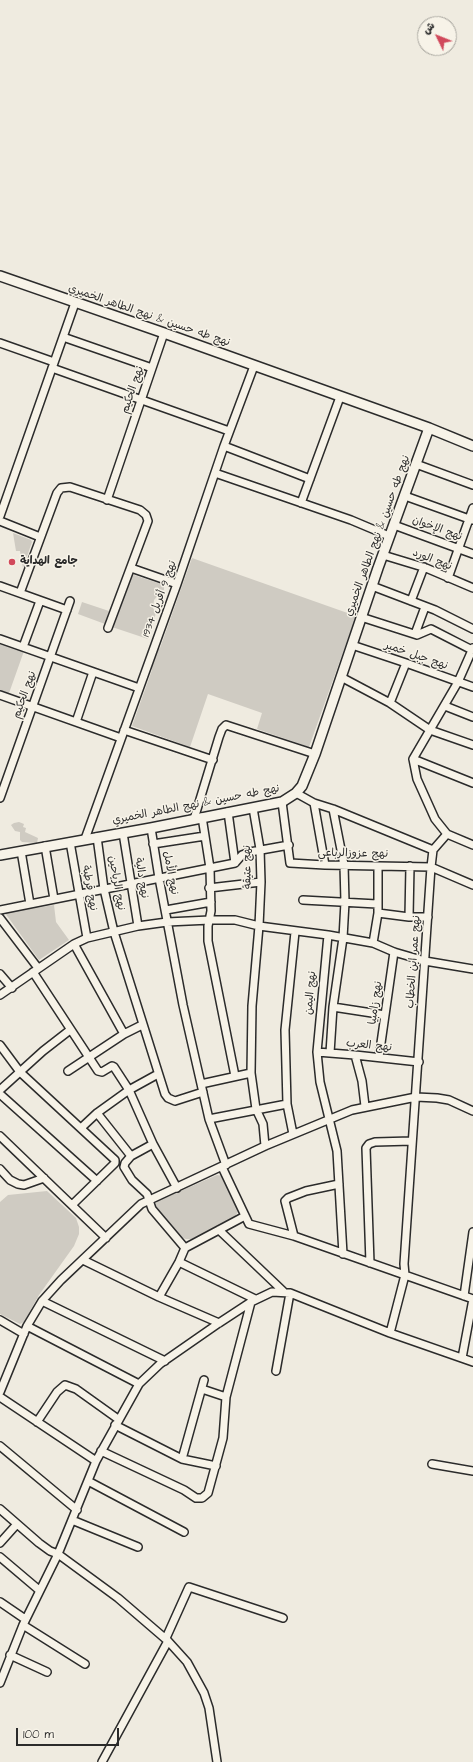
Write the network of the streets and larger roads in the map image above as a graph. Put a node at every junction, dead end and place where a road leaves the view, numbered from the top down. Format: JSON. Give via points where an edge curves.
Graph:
{"nodes":[{"id":1,"x":0,"y":276,"type":"edge"},
{"id":2,"x":75,"y":303,"type":"junction"},
{"id":3,"x":164,"y":333,"type":"junction"},
{"id":4,"x":63,"y":337,"type":"junction"},
{"id":5,"x":0,"y":343,"type":"edge"},
{"id":6,"x":53,"y":365,"type":"junction"},
{"id":7,"x":254,"y":366,"type":"junction"},
{"id":8,"x":152,"y":368,"type":"junction"},
{"id":9,"x":340,"y":397,"type":"junction"},
{"id":10,"x":141,"y":400,"type":"junction"},
{"id":11,"x":429,"y":428,"type":"junction"},
{"id":12,"x":230,"y":431,"type":"junction"},
{"id":13,"x":224,"y":446,"type":"junction"},
{"id":14,"x":473,"y":446,"type":"edge"},
{"id":15,"x":416,"y":464,"type":"junction"},
{"id":16,"x":215,"y":473,"type":"junction"},
{"id":17,"x":310,"y":479,"type":"junction"},
{"id":18,"x":473,"y":485,"type":"edge"},
{"id":19,"x":404,"y":496,"type":"junction"},
{"id":20,"x":107,"y":500,"type":"junction"},
{"id":21,"x":301,"y":503,"type":"junction"},
{"id":22,"x":473,"y":508,"type":"edge"},
{"id":23,"x":0,"y":516,"type":"edge"},
{"id":24,"x":471,"y":520,"type":"edge"},
{"id":25,"x":0,"y":521,"type":"edge"},
{"id":26,"x":394,"y":525,"type":"junction"},
{"id":27,"x":389,"y":536,"type":"junction"},
{"id":28,"x":40,"y":537,"type":"junction"},
{"id":29,"x":460,"y":549,"type":"junction"},
{"id":30,"x":473,"y":554,"type":"edge"},
{"id":31,"x":383,"y":555,"type":"junction"},
{"id":32,"x":424,"y":567,"type":"junction"},
{"id":33,"x":131,"y":568,"type":"junction"},
{"id":34,"x":448,"y":578,"type":"junction"},
{"id":35,"x":177,"y":584,"type":"junction"},
{"id":36,"x":0,"y":586,"type":"edge"},
{"id":37,"x":372,"y":586,"type":"junction"},
{"id":38,"x":473,"y":588,"type":"edge"},
{"id":39,"x":20,"y":593,"type":"junction"},
{"id":40,"x":40,"y":601,"type":"junction"},
{"id":41,"x":70,"y":601,"type":"dead end"},
{"id":42,"x":411,"y":601,"type":"junction"},
{"id":43,"x":425,"y":607,"type":"junction"},
{"id":44,"x":67,"y":610,"type":"junction"},
{"id":45,"x":361,"y":617,"type":"junction"},
{"id":46,"x":108,"y":628,"type":"dead end"},
{"id":47,"x":473,"y":629,"type":"edge"},
{"id":48,"x":415,"y":634,"type":"junction"},
{"id":49,"x":0,"y":639,"type":"edge"},
{"id":50,"x":352,"y":646,"type":"junction"},
{"id":51,"x":23,"y":647,"type":"junction"},
{"id":52,"x":473,"y":649,"type":"edge"},
{"id":53,"x":50,"y":657,"type":"junction"},
{"id":54,"x":406,"y":663,"type":"junction"},
{"id":55,"x":93,"y":672,"type":"junction"},
{"id":56,"x":341,"y":677,"type":"junction"},
{"id":57,"x":458,"y":682,"type":"junction"},
{"id":58,"x":473,"y":687,"type":"edge"},
{"id":59,"x":139,"y":688,"type":"junction"},
{"id":60,"x":0,"y":695,"type":"edge"},
{"id":61,"x":390,"y":703,"type":"junction"},
{"id":62,"x":445,"y":706,"type":"junction"},
{"id":63,"x":32,"y":707,"type":"junction"},
{"id":64,"x":473,"y":717,"type":"edge"},
{"id":65,"x":76,"y":722,"type":"junction"},
{"id":66,"x":124,"y":730,"type":"junction"},
{"id":67,"x":430,"y":730,"type":"junction"},
{"id":68,"x":121,"y":738,"type":"junction"},
{"id":69,"x":473,"y":745,"type":"edge"},
{"id":70,"x":315,"y":754,"type":"junction"},
{"id":71,"x":413,"y":759,"type":"junction"},
{"id":72,"x":213,"y":760,"type":"junction"},
{"id":73,"x":473,"y":783,"type":"edge"},
{"id":74,"x":296,"y":793,"type":"junction"},
{"id":75,"x":0,"y":798,"type":"edge"},
{"id":76,"x":282,"y":802,"type":"junction"},
{"id":77,"x":314,"y":803,"type":"junction"},
{"id":78,"x":253,"y":808,"type":"junction"},
{"id":79,"x":332,"y":809,"type":"junction"},
{"id":80,"x":228,"y":812,"type":"junction"},
{"id":81,"x":198,"y":818,"type":"junction"},
{"id":82,"x":152,"y":828,"type":"junction"},
{"id":83,"x":123,"y":833,"type":"junction"},
{"id":84,"x":447,"y":834,"type":"junction"},
{"id":85,"x":205,"y":836,"type":"junction"},
{"id":86,"x":97,"y":837,"type":"junction"},
{"id":87,"x":85,"y":839,"type":"junction"},
{"id":88,"x":70,"y":842,"type":"junction"},
{"id":89,"x":153,"y":844,"type":"junction"},
{"id":90,"x":289,"y":845,"type":"junction"},
{"id":91,"x":473,"y":845,"type":"edge"},
{"id":92,"x":45,"y":846,"type":"junction"},
{"id":93,"x":260,"y":849,"type":"junction"},
{"id":94,"x":433,"y":850,"type":"junction"},
{"id":95,"x":20,"y":851,"type":"junction"},
{"id":96,"x":0,"y":855,"type":"edge"},
{"id":97,"x":235,"y":863,"type":"junction"},
{"id":98,"x":325,"y":865,"type":"junction"},
{"id":99,"x":344,"y":865,"type":"junction"},
{"id":100,"x":378,"y":866,"type":"junction"},
{"id":101,"x":410,"y":866,"type":"junction"},
{"id":102,"x":210,"y":868,"type":"junction"},
{"id":103,"x":431,"y":868,"type":"junction"},
{"id":104,"x":159,"y":878,"type":"junction"},
{"id":105,"x":261,"y":882,"type":"junction"},
{"id":106,"x":131,"y":884,"type":"junction"},
{"id":107,"x":473,"y":884,"type":"edge"},
{"id":108,"x":209,"y":888,"type":"junction"},
{"id":109,"x":104,"y":889,"type":"junction"},
{"id":110,"x":79,"y":894,"type":"junction"},
{"id":111,"x":54,"y":899,"type":"junction"},
{"id":112,"x":303,"y":900,"type":"dead end"},
{"id":113,"x":211,"y":902,"type":"junction"},
{"id":114,"x":344,"y":902,"type":"junction"},
{"id":115,"x":30,"y":904,"type":"junction"},
{"id":116,"x":377,"y":904,"type":"junction"},
{"id":117,"x":0,"y":910,"type":"edge"},
{"id":118,"x":166,"y":910,"type":"junction"},
{"id":119,"x":378,"y":913,"type":"junction"},
{"id":120,"x":409,"y":917,"type":"junction"},
{"id":121,"x":428,"y":917,"type":"junction"},
{"id":122,"x":0,"y":918,"type":"edge"},
{"id":123,"x":210,"y":920,"type":"junction"},
{"id":124,"x":168,"y":922,"type":"junction"},
{"id":125,"x":138,"y":926,"type":"junction"},
{"id":126,"x":259,"y":926,"type":"junction"},
{"id":127,"x":114,"y":932,"type":"junction"},
{"id":128,"x":296,"y":932,"type":"junction"},
{"id":129,"x":328,"y":935,"type":"junction"},
{"id":130,"x":87,"y":938,"type":"junction"},
{"id":131,"x":343,"y":938,"type":"junction"},
{"id":132,"x":373,"y":943,"type":"junction"},
{"id":133,"x":74,"y":944,"type":"junction"},
{"id":134,"x":394,"y":952,"type":"junction"},
{"id":135,"x":425,"y":961,"type":"junction"},
{"id":136,"x":473,"y":969,"type":"edge"},
{"id":137,"x":35,"y":970,"type":"junction"},
{"id":138,"x":0,"y":974,"type":"edge"},
{"id":139,"x":12,"y":988,"type":"junction"},
{"id":140,"x":0,"y":995,"type":"edge"},
{"id":141,"x":334,"y":1007,"type":"junction"},
{"id":142,"x":385,"y":1015,"type":"junction"},
{"id":143,"x":142,"y":1025,"type":"junction"},
{"id":144,"x":70,"y":1030,"type":"junction"},
{"id":145,"x":124,"y":1034,"type":"junction"},
{"id":146,"x":0,"y":1045,"type":"edge"},
{"id":147,"x":317,"y":1052,"type":"junction"},
{"id":148,"x":330,"y":1053,"type":"junction"},
{"id":149,"x":355,"y":1055,"type":"junction"},
{"id":150,"x":88,"y":1057,"type":"junction"},
{"id":151,"x":379,"y":1057,"type":"junction"},
{"id":152,"x":418,"y":1062,"type":"junction"},
{"id":153,"x":68,"y":1071,"type":"dead end"},
{"id":154,"x":20,"y":1072,"type":"junction"},
{"id":155,"x":251,"y":1073,"type":"junction"},
{"id":156,"x":158,"y":1074,"type":"junction"},
{"id":157,"x":235,"y":1076,"type":"junction"},
{"id":158,"x":201,"y":1084,"type":"junction"},
{"id":159,"x":0,"y":1090,"type":"edge"},
{"id":160,"x":129,"y":1090,"type":"junction"},
{"id":161,"x":203,"y":1092,"type":"junction"},
{"id":162,"x":416,"y":1097,"type":"junction"},
{"id":163,"x":1,"y":1098,"type":"edge"},
{"id":164,"x":287,"y":1104,"type":"junction"},
{"id":165,"x":365,"y":1106,"type":"junction"},
{"id":166,"x":256,"y":1109,"type":"junction"},
{"id":167,"x":473,"y":1111,"type":"edge"},
{"id":168,"x":97,"y":1113,"type":"junction"},
{"id":169,"x":330,"y":1118,"type":"junction"},
{"id":170,"x":209,"y":1119,"type":"junction"},
{"id":171,"x":81,"y":1128,"type":"junction"},
{"id":172,"x":293,"y":1134,"type":"junction"},
{"id":173,"x":0,"y":1136,"type":"edge"},
{"id":174,"x":412,"y":1141,"type":"junction"},
{"id":175,"x":153,"y":1144,"type":"junction"},
{"id":176,"x":265,"y":1146,"type":"junction"},
{"id":177,"x":131,"y":1156,"type":"junction"},
{"id":178,"x":115,"y":1163,"type":"junction"},
{"id":179,"x":124,"y":1163,"type":"junction"},
{"id":180,"x":224,"y":1166,"type":"junction"},
{"id":181,"x":0,"y":1169,"type":"edge"},
{"id":182,"x":44,"y":1178,"type":"junction"},
{"id":183,"x":96,"y":1181,"type":"junction"},
{"id":184,"x":339,"y":1184,"type":"junction"},
{"id":185,"x":177,"y":1188,"type":"junction"},
{"id":186,"x":149,"y":1199,"type":"junction"},
{"id":187,"x":72,"y":1205,"type":"junction"},
{"id":188,"x":245,"y":1216,"type":"junction"},
{"id":189,"x":219,"y":1230,"type":"junction"},
{"id":190,"x":473,"y":1232,"type":"edge"},
{"id":191,"x":294,"y":1236,"type":"junction"},
{"id":192,"x":106,"y":1238,"type":"junction"},
{"id":193,"x":472,"y":1243,"type":"edge"},
{"id":194,"x":185,"y":1248,"type":"junction"},
{"id":195,"x":344,"y":1254,"type":"junction"},
{"id":196,"x":84,"y":1260,"type":"junction"},
{"id":197,"x":179,"y":1262,"type":"junction"},
{"id":198,"x":370,"y":1263,"type":"junction"},
{"id":199,"x":405,"y":1275,"type":"junction"},
{"id":200,"x":286,"y":1292,"type":"junction"},
{"id":201,"x":464,"y":1296,"type":"junction"},
{"id":202,"x":159,"y":1297,"type":"junction"},
{"id":203,"x":473,"y":1299,"type":"edge"},
{"id":204,"x":253,"y":1300,"type":"junction"},
{"id":205,"x":42,"y":1301,"type":"junction"},
{"id":206,"x":0,"y":1320,"type":"edge"},
{"id":207,"x":219,"y":1323,"type":"junction"},
{"id":208,"x":27,"y":1326,"type":"junction"},
{"id":209,"x":390,"y":1333,"type":"junction"},
{"id":210,"x":24,"y":1334,"type":"junction"},
{"id":211,"x":462,"y":1358,"type":"junction"},
{"id":212,"x":165,"y":1361,"type":"junction"},
{"id":213,"x":473,"y":1362,"type":"edge"},
{"id":214,"x":276,"y":1371,"type":"dead end"},
{"id":215,"x":204,"y":1380,"type":"dead end"},
{"id":216,"x":2,"y":1382,"type":"edge"},
{"id":217,"x":139,"y":1384,"type":"junction"},
{"id":218,"x":202,"y":1389,"type":"junction"},
{"id":219,"x":0,"y":1392,"type":"edge"},
{"id":220,"x":0,"y":1397,"type":"edge"},
{"id":221,"x":226,"y":1397,"type":"junction"},
{"id":222,"x":38,"y":1422,"type":"junction"},
{"id":223,"x":117,"y":1422,"type":"junction"},
{"id":224,"x":0,"y":1446,"type":"edge"},
{"id":225,"x":101,"y":1451,"type":"junction"},
{"id":226,"x":182,"y":1459,"type":"junction"},
{"id":227,"x":96,"y":1460,"type":"junction"},
{"id":228,"x":432,"y":1464,"type":"dead end"},
{"id":229,"x":216,"y":1466,"type":"junction"},
{"id":230,"x":473,"y":1471,"type":"edge"},
{"id":231,"x":88,"y":1481,"type":"junction"},
{"id":232,"x":0,"y":1509,"type":"edge"},
{"id":233,"x":76,"y":1510,"type":"junction"},
{"id":234,"x":72,"y":1520,"type":"junction"},
{"id":235,"x":16,"y":1524,"type":"junction"},
{"id":236,"x":184,"y":1532,"type":"dead end"},
{"id":237,"x":0,"y":1542,"type":"edge"},
{"id":238,"x":138,"y":1547,"type":"dead end"},
{"id":239,"x":58,"y":1554,"type":"junction"},
{"id":240,"x":0,"y":1556,"type":"edge"},
{"id":241,"x":39,"y":1590,"type":"junction"},
{"id":242,"x":0,"y":1602,"type":"edge"},
{"id":243,"x":282,"y":1618,"type":"dead end"},
{"id":244,"x":24,"y":1622,"type":"junction"},
{"id":245,"x":167,"y":1640,"type":"junction"},
{"id":246,"x":10,"y":1655,"type":"junction"},
{"id":247,"x":85,"y":1664,"type":"dead end"},
{"id":248,"x":47,"y":1672,"type":"dead end"},
{"id":249,"x":0,"y":1684,"type":"edge"},
{"id":250,"x":102,"y":1762,"type":"edge"},
{"id":251,"x":217,"y":1762,"type":"edge"}],
"edges":[{"from":1,"to":2,"type":"street","name":"نهج طه حسين & نهج الطاهر الخميري"},
{"from":2,"to":3,"type":"street","name":"نهج طه حسين & نهج الطاهر الخميري"},
{"from":2,"to":4,"type":"street"},
{"from":3,"to":7,"type":"street","name":"نهج طه حسين & نهج الطاهر الخميري"},
{"from":3,"to":8,"type":"street","name":"نهج الحكيم"},
{"from":4,"to":6,"type":"street"},
{"from":4,"to":8,"type":"street"},
{"from":5,"to":6,"type":"street"},
{"from":6,"to":10,"type":"street"},
{"from":6,"to":23,"type":"street"},
{"from":7,"to":9,"type":"street","name":"نهج طه حسين & نهج الطاهر الخميري"},
{"from":7,"to":12,"type":"street","name":"نهج 9 أفريل 1934"},
{"from":8,"to":10,"type":"street","name":"نهج الحكيم"},
{"from":9,"to":11,"type":"street","name":"نهج طه حسين & نهج الطاهر الخميري"},
{"from":9,"to":17,"type":"street"},
{"from":10,"to":12,"type":"street"},
{"from":10,"to":20,"type":"street","name":"نهج الحكيم"},
{"from":11,"to":14,"type":"street"},
{"from":11,"to":15,"type":"street","name":"نهج طه حسين & نهج الطاهر الخميري"},
{"from":12,"to":13,"type":"street","name":"نهج 9 أفريل 1934"},
{"from":13,"to":16,"type":"street","name":"نهج 9 أفريل 1934"},
{"from":13,"to":17,"type":"street"},
{"from":15,"to":18,"type":"street"},
{"from":15,"to":19,"type":"street","name":"نهج طه حسين & نهج الطاهر الخميري"},
{"from":16,"to":21,"type":"street"},
{"from":16,"to":35,"type":"street","name":"نهج 9 أفريل 1934"},
{"from":17,"to":21,"type":"street"},
{"from":19,"to":24,"type":"street"},
{"from":19,"to":26,"type":"street","name":"نهج طه حسين & نهج الطاهر الخميري"},
{"from":20,"to":28,"type":"street","via":[[70,487],[61,488]]},
{"from":20,"to":33,"type":"street","via":[[146,514],[147,525]]},
{"from":21,"to":27,"type":"street"},
{"from":22,"to":24,"type":"street"},
{"from":24,"to":29,"type":"street"},
{"from":25,"to":28,"type":"street"},
{"from":26,"to":27,"type":"street","name":"نهج طه حسين & نهج الطاهر الخميري"},
{"from":26,"to":29,"type":"street","name":"نهج الإخوان"},
{"from":27,"to":31,"type":"street","name":"نهج طه حسين & نهج الطاهر الخميري"},
{"from":28,"to":39,"type":"street"},
{"from":29,"to":30,"type":"street","name":"نهج الإخوان"},
{"from":29,"to":34,"type":"street"},
{"from":31,"to":32,"type":"street","name":"نهج الورد"},
{"from":31,"to":37,"type":"street","name":"نهج طه حسين & نهج الطاهر الخميري"},
{"from":32,"to":34,"type":"street","name":"نهج الورد"},
{"from":32,"to":42,"type":"street"},
{"from":33,"to":35,"type":"street"},
{"from":33,"to":46,"type":"street"},
{"from":34,"to":38,"type":"street","name":"نهج الورد"},
{"from":35,"to":59,"type":"street","name":"نهج 9 أفريل 1934"},
{"from":36,"to":39,"type":"street"},
{"from":37,"to":42,"type":"street"},
{"from":37,"to":45,"type":"street","name":"نهج طه حسين & نهج الطاهر الخميري"},
{"from":39,"to":40,"type":"street"},
{"from":40,"to":44,"type":"street"},
{"from":40,"to":51,"type":"street"},
{"from":41,"to":44,"type":"street","name":"نهج الحكيم"},
{"from":42,"to":43,"type":"street"},
{"from":43,"to":47,"type":"street"},
{"from":43,"to":48,"type":"street"},
{"from":44,"to":53,"type":"street","name":"نهج الحكيم"},
{"from":45,"to":48,"type":"street"},
{"from":45,"to":50,"type":"street","name":"نهج طه حسين & نهج الطاهر الخميري"},
{"from":48,"to":52,"type":"street","via":[[430,629]]},
{"from":49,"to":51,"type":"street"},
{"from":50,"to":54,"type":"street","name":"نهج جبل خمير"},
{"from":50,"to":56,"type":"street","name":"نهج طه حسين & نهج الطاهر الخميري"},
{"from":51,"to":53,"type":"street"},
{"from":52,"to":57,"type":"street"},
{"from":53,"to":55,"type":"street"},
{"from":53,"to":63,"type":"street","name":"نهج الحكيم"},
{"from":54,"to":57,"type":"street","name":"نهج جبل خمير"},
{"from":54,"to":61,"type":"street"},
{"from":55,"to":59,"type":"street"},
{"from":55,"to":65,"type":"street"},
{"from":56,"to":61,"type":"street"},
{"from":56,"to":70,"type":"street","name":"نهج طه حسين & نهج الطاهر الخميري"},
{"from":57,"to":58,"type":"street","name":"نهج جبل خمير"},
{"from":57,"to":62,"type":"street"},
{"from":59,"to":66,"type":"street","name":"نهج 9 أفريل 1934"},
{"from":60,"to":63,"type":"street"},
{"from":61,"to":67,"type":"street"},
{"from":62,"to":64,"type":"street"},
{"from":62,"to":67,"type":"street"},
{"from":63,"to":65,"type":"street"},
{"from":63,"to":75,"type":"street","name":"نهج الحكيم"},
{"from":65,"to":68,"type":"street"},
{"from":66,"to":68,"type":"street","name":"نهج 9 أفريل 1934"},
{"from":66,"to":72,"type":"street"},
{"from":67,"to":69,"type":"street"},
{"from":67,"to":71,"type":"street"},
{"from":68,"to":87,"type":"street","name":"نهج 9 أفريل 1934"},
{"from":70,"to":72,"type":"street","via":[[227,725],[222,730]]},
{"from":70,"to":74,"type":"street","name":"نهج طه حسين & نهج الطاهر الخميري","via":[[302,786]]},
{"from":71,"to":73,"type":"street"},
{"from":71,"to":84,"type":"street","via":[[417,778],[436,819]]},
{"from":72,"to":81,"type":"street"},
{"from":74,"to":76,"type":"street","name":"نهج طه حسين & نهج الطاهر الخميري"},
{"from":74,"to":77,"type":"street"},
{"from":76,"to":78,"type":"street","name":"نهج طه حسين & نهج الطاهر الخميري"},
{"from":76,"to":90,"type":"street","name":"نهج عزوزالرباعي"},
{"from":77,"to":79,"type":"street"},
{"from":77,"to":98,"type":"street"},
{"from":78,"to":80,"type":"street","name":"نهج طه حسين & نهج الطاهر الخميري"},
{"from":78,"to":93,"type":"street","name":"نهج عتيقة"},
{"from":79,"to":94,"type":"street"},
{"from":79,"to":99,"type":"street"},
{"from":80,"to":81,"type":"street","name":"نهج طه حسين & نهج الطاهر الخميري"},
{"from":80,"to":97,"type":"street"},
{"from":81,"to":82,"type":"street","name":"نهج طه حسين & نهج الطاهر الخميري"},
{"from":81,"to":85,"type":"street"},
{"from":82,"to":83,"type":"street","name":"نهج طه حسين & نهج الطاهر الخميري"},
{"from":82,"to":89,"type":"street","name":"نهج الأمل"},
{"from":83,"to":86,"type":"street","name":"نهج طه حسين & نهج الطاهر الخميري"},
{"from":83,"to":106,"type":"street","name":"نهج دالية"},
{"from":84,"to":91,"type":"street"},
{"from":84,"to":94,"type":"street"},
{"from":85,"to":89,"type":"street"},
{"from":85,"to":102,"type":"street"},
{"from":86,"to":87,"type":"street","name":"نهج طه حسين & نهج الطاهر الخميري"},
{"from":86,"to":109,"type":"street","name":"نهج الرياحين"},
{"from":87,"to":88,"type":"street","name":"نهج طه حسين & نهج الطاهر الخميري"},
{"from":88,"to":92,"type":"street","name":"نهج طه حسين & نهج الطاهر الخميري"},
{"from":88,"to":110,"type":"street","name":"نهج قرطبة"},
{"from":89,"to":104,"type":"street","name":"نهج الأمل"},
{"from":90,"to":93,"type":"street"},
{"from":90,"to":98,"type":"street","name":"نهج عزوزالرباعي","via":[[290,863]]},
{"from":92,"to":95,"type":"street","name":"نهج طه حسين & نهج الطاهر الخميري"},
{"from":92,"to":111,"type":"street"},
{"from":93,"to":97,"type":"street","via":[[246,853]]},
{"from":93,"to":105,"type":"street","name":"نهج عتيقة"},
{"from":94,"to":103,"type":"street","name":"نهج عمر ابن الخطاب"},
{"from":95,"to":96,"type":"street","name":"نهج طه حسين & نهج الطاهر الخميري"},
{"from":95,"to":115,"type":"street"},
{"from":97,"to":102,"type":"street"},
{"from":98,"to":99,"type":"street","name":"نهج عزوزالرباعي"},
{"from":99,"to":100,"type":"street","name":"نهج عزوزالرباعي"},
{"from":99,"to":114,"type":"street"},
{"from":100,"to":101,"type":"street","name":"نهج عزوزالرباعي"},
{"from":100,"to":116,"type":"street"},
{"from":101,"to":103,"type":"street","name":"نهج عزوزالرباعي"},
{"from":101,"to":120,"type":"street"},
{"from":102,"to":104,"type":"street"},
{"from":102,"to":108,"type":"street"},
{"from":103,"to":107,"type":"street","name":"نهج عزوزالرباعي"},
{"from":103,"to":121,"type":"street","name":"نهج عمر ابن الخطاب"},
{"from":104,"to":106,"type":"street"},
{"from":104,"to":118,"type":"street","name":"نهج الأمل"},
{"from":105,"to":108,"type":"street"},
{"from":105,"to":126,"type":"street","name":"نهج عتيقة"},
{"from":106,"to":109,"type":"street"},
{"from":106,"to":125,"type":"street","name":"نهج دالية"},
{"from":108,"to":113,"type":"street"},
{"from":109,"to":110,"type":"street"},
{"from":109,"to":127,"type":"street","name":"نهج الرياحين"},
{"from":110,"to":111,"type":"street"},
{"from":110,"to":130,"type":"street","name":"نهج قرطبة"},
{"from":111,"to":115,"type":"street"},
{"from":112,"to":114,"type":"street"},
{"from":113,"to":118,"type":"street"},
{"from":113,"to":123,"type":"street"},
{"from":114,"to":116,"type":"street"},
{"from":114,"to":131,"type":"street"},
{"from":115,"to":117,"type":"street"},
{"from":116,"to":119,"type":"street"},
{"from":118,"to":124,"type":"street","name":"نهج الأمل"},
{"from":119,"to":120,"type":"street"},
{"from":119,"to":132,"type":"street"},
{"from":120,"to":121,"type":"street"},
{"from":121,"to":135,"type":"street","name":"نهج عمر ابن الخطاب"},
{"from":122,"to":137,"type":"street"},
{"from":123,"to":124,"type":"street"},
{"from":123,"to":126,"type":"street","via":[[234,920]]},
{"from":123,"to":157,"type":"street","via":[[207,932],[211,960]]},
{"from":124,"to":125,"type":"street"},
{"from":124,"to":158,"type":"street","name":"نهج الأمل"},
{"from":125,"to":127,"type":"street"},
{"from":126,"to":128,"type":"street"},
{"from":126,"to":155,"type":"street","name":"نهج عتيقة","via":[[252,1006]]},
{"from":127,"to":130,"type":"street"},
{"from":127,"to":143,"type":"street","name":"نهج الرياحين"},
{"from":128,"to":129,"type":"street"},
{"from":128,"to":164,"type":"street","via":[[285,1030]]},
{"from":129,"to":131,"type":"street"},
{"from":129,"to":147,"type":"street","name":"نهج اليمن"},
{"from":130,"to":133,"type":"street"},
{"from":131,"to":132,"type":"street"},
{"from":131,"to":141,"type":"street"},
{"from":132,"to":134,"type":"street"},
{"from":133,"to":137,"type":"street"},
{"from":133,"to":145,"type":"street"},
{"from":134,"to":135,"type":"street"},
{"from":134,"to":142,"type":"street","name":"نهج زامبيا"},
{"from":135,"to":136,"type":"street"},
{"from":135,"to":152,"type":"street","name":"نهج عمر ابن الخطاب"},
{"from":137,"to":139,"type":"street"},
{"from":137,"to":144,"type":"street"},
{"from":138,"to":139,"type":"street"},
{"from":139,"to":140,"type":"street"},
{"from":141,"to":142,"type":"street"},
{"from":141,"to":148,"type":"street"},
{"from":142,"to":151,"type":"street","name":"نهج زامبيا"},
{"from":143,"to":145,"type":"street"},
{"from":143,"to":156,"type":"street","name":"نهج الرياحين"},
{"from":144,"to":150,"type":"street"},
{"from":144,"to":154,"type":"street"},
{"from":145,"to":150,"type":"street"},
{"from":146,"to":154,"type":"street"},
{"from":147,"to":148,"type":"street","name":"نهج العرب"},
{"from":147,"to":169,"type":"street","name":"نهج اليمن","via":[[320,1082]]},
{"from":148,"to":149,"type":"street","name":"نهج العرب"},
{"from":149,"to":151,"type":"street","name":"نهج العرب"},
{"from":149,"to":165,"type":"street"},
{"from":150,"to":153,"type":"street"},
{"from":150,"to":160,"type":"street","via":[[98,1071],[114,1067]]},
{"from":151,"to":152,"type":"street","name":"نهج العرب"},
{"from":152,"to":162,"type":"street","name":"نهج عمر ابن الخطاب"},
{"from":154,"to":159,"type":"street"},
{"from":154,"to":171,"type":"street"},
{"from":155,"to":157,"type":"street"},
{"from":155,"to":166,"type":"street","name":"نهج عتيقة"},
{"from":156,"to":160,"type":"street"},
{"from":156,"to":161,"type":"street","name":"نهج الرياحين","via":[[165,1094],[172,1101]]},
{"from":157,"to":158,"type":"street"},
{"from":158,"to":161,"type":"street","name":"نهج الأمل"},
{"from":160,"to":168,"type":"street"},
{"from":160,"to":175,"type":"street"},
{"from":161,"to":170,"type":"street","name":"نهج الأمل"},
{"from":162,"to":165,"type":"street"},
{"from":162,"to":167,"type":"street","via":[[449,1100]]},
{"from":162,"to":174,"type":"street","name":"نهج عمر ابن الخطاب"},
{"from":163,"to":183,"type":"street"},
{"from":164,"to":166,"type":"street"},
{"from":164,"to":172,"type":"street"},
{"from":165,"to":169,"type":"street"},
{"from":166,"to":170,"type":"street"},
{"from":166,"to":176,"type":"street","name":"نهج عتيقة","via":[[263,1124]]},
{"from":168,"to":171,"type":"street"},
{"from":168,"to":177,"type":"street"},
{"from":169,"to":172,"type":"street"},
{"from":169,"to":184,"type":"street","name":"نهج اليمن","via":[[337,1151]]},
{"from":170,"to":180,"type":"street","name":"نهج الأمل"},
{"from":171,"to":178,"type":"street","via":[[113,1158]]},
{"from":172,"to":176,"type":"street"},
{"from":173,"to":182,"type":"street"},
{"from":174,"to":198,"type":"street","via":[[375,1142],[366,1148]]},
{"from":174,"to":199,"type":"street","name":"نهج عمر ابن الخطاب"},
{"from":175,"to":177,"type":"street"},
{"from":175,"to":185,"type":"street"},
{"from":176,"to":180,"type":"street"},
{"from":177,"to":179,"type":"street"},
{"from":178,"to":179,"type":"street"},
{"from":178,"to":183,"type":"street"},
{"from":179,"to":186,"type":"street","via":[[132,1180]]},
{"from":180,"to":185,"type":"street"},
{"from":180,"to":188,"type":"street","name":"نهج الأمل"},
{"from":181,"to":182,"type":"street","via":[[10,1180],[18,1184],[24,1185]]},
{"from":182,"to":187,"type":"street"},
{"from":183,"to":187,"type":"street"},
{"from":184,"to":191,"type":"street","via":[[306,1191],[285,1201]]},
{"from":184,"to":195,"type":"street","name":"نهج اليمن"},
{"from":185,"to":186,"type":"street"},
{"from":186,"to":192,"type":"street"},
{"from":186,"to":194,"type":"street","via":[[152,1209]]},
{"from":187,"to":192,"type":"street"},
{"from":188,"to":189,"type":"street"},
{"from":188,"to":191,"type":"street","via":[[249,1224]]},
{"from":189,"to":194,"type":"street"},
{"from":189,"to":200,"type":"street"},
{"from":190,"to":193,"type":"street"},
{"from":191,"to":195,"type":"street"},
{"from":192,"to":196,"type":"street"},
{"from":193,"to":201,"type":"street"},
{"from":194,"to":197,"type":"street"},
{"from":195,"to":198,"type":"street"},
{"from":196,"to":202,"type":"street"},
{"from":196,"to":205,"type":"street"},
{"from":197,"to":202,"type":"street"},
{"from":197,"to":204,"type":"street"},
{"from":198,"to":199,"type":"street"},
{"from":199,"to":201,"type":"street"},
{"from":199,"to":209,"type":"street","name":"نهج عمر ابن الخطاب"},
{"from":200,"to":204,"type":"street","via":[[272,1292]]},
{"from":200,"to":209,"type":"street"},
{"from":200,"to":214,"type":"street"},
{"from":201,"to":203,"type":"street"},
{"from":202,"to":207,"type":"street"},
{"from":203,"to":211,"type":"street"},
{"from":204,"to":207,"type":"street"},
{"from":204,"to":221,"type":"street"},
{"from":205,"to":208,"type":"street"},
{"from":205,"to":212,"type":"street"},
{"from":206,"to":210,"type":"street"},
{"from":207,"to":212,"type":"street"},
{"from":208,"to":210,"type":"street"},
{"from":208,"to":217,"type":"street"},
{"from":209,"to":211,"type":"street"},
{"from":210,"to":216,"type":"street"},
{"from":211,"to":213,"type":"street"},
{"from":212,"to":217,"type":"street"},
{"from":215,"to":218,"type":"street"},
{"from":216,"to":219,"type":"street"},
{"from":217,"to":223,"type":"street"},
{"from":218,"to":221,"type":"street"},
{"from":218,"to":226,"type":"street"},
{"from":220,"to":222,"type":"street"},
{"from":221,"to":229,"type":"street"},
{"from":222,"to":223,"type":"street","via":[[64,1385],[76,1389]]},
{"from":222,"to":227,"type":"street"},
{"from":223,"to":225,"type":"street"},
{"from":223,"to":226,"type":"street"},
{"from":224,"to":233,"type":"street"},
{"from":225,"to":227,"type":"street"},
{"from":225,"to":229,"type":"street","via":[[196,1498],[202,1498],[208,1493]]},
{"from":226,"to":229,"type":"street"},
{"from":227,"to":231,"type":"street"},
{"from":228,"to":230,"type":"street"},
{"from":231,"to":233,"type":"street"},
{"from":231,"to":236,"type":"street"},
{"from":232,"to":235,"type":"street"},
{"from":233,"to":234,"type":"street"},
{"from":234,"to":238,"type":"street"},
{"from":234,"to":239,"type":"street"},
{"from":235,"to":237,"type":"street"},
{"from":235,"to":239,"type":"street","via":[[50,1551]]},
{"from":239,"to":241,"type":"street"},
{"from":239,"to":245,"type":"street","via":[[118,1598]]},
{"from":240,"to":241,"type":"street"},
{"from":241,"to":244,"type":"street"},
{"from":242,"to":244,"type":"street"},
{"from":243,"to":245,"type":"street","via":[[189,1587],[186,1589]]},
{"from":244,"to":246,"type":"street"},
{"from":244,"to":247,"type":"street"},
{"from":245,"to":250,"type":"street"},
{"from":245,"to":251,"type":"street","via":[[187,1662],[204,1693]]},
{"from":246,"to":248,"type":"street"},
{"from":246,"to":249,"type":"street"}]}
